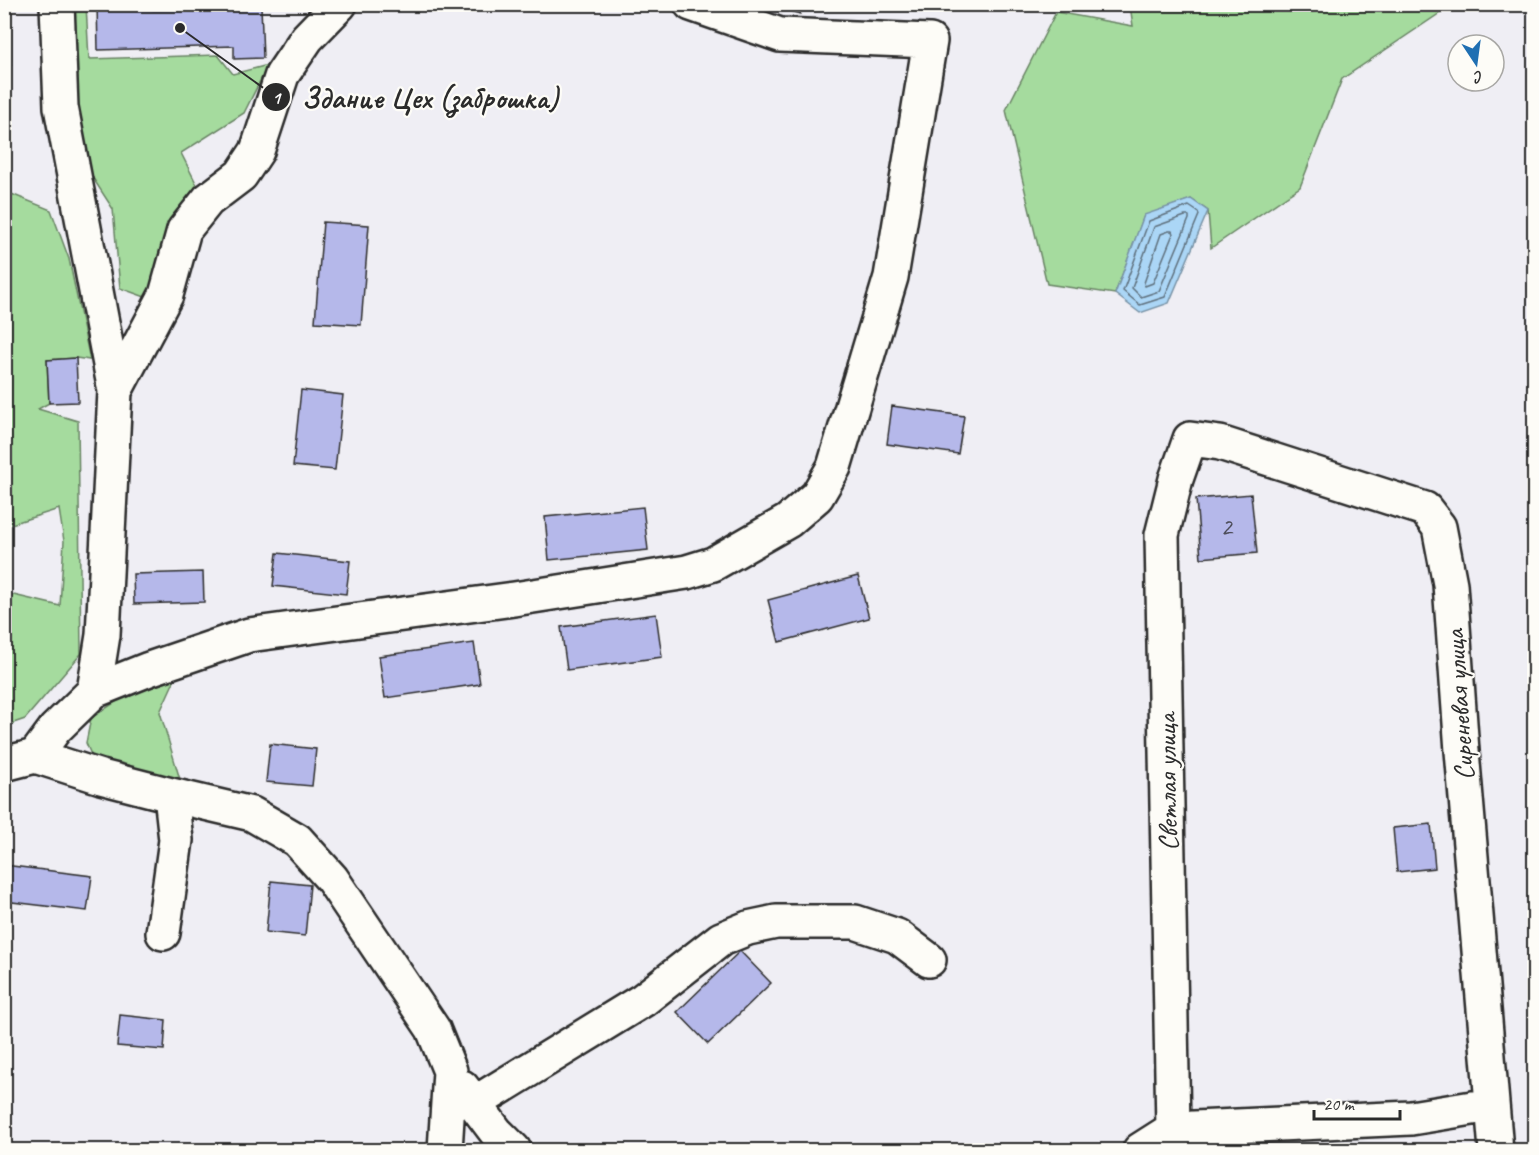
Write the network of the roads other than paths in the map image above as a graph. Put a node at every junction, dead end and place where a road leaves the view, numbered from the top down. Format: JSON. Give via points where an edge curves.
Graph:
{"nodes":[{"id":1,"x":57,"y":4,"type":"edge"},
{"id":2,"x":304,"y":4,"type":"edge"},
{"id":3,"x":340,"y":4,"type":"edge"},
{"id":4,"x":691,"y":4,"type":"edge"},
{"id":5,"x":307,"y":38,"type":"junction"},
{"id":6,"x":115,"y":391,"type":"junction"},
{"id":7,"x":1190,"y":439,"type":"joint"},
{"id":8,"x":94,"y":691,"type":"junction"},
{"id":9,"x":20,"y":760,"type":"edge"},
{"id":10,"x":171,"y":795,"type":"junction"},
{"id":11,"x":163,"y":933,"type":"dead end"},
{"id":12,"x":929,"y":960,"type":"dead end"},
{"id":13,"x":450,"y":1071,"type":"junction"},
{"id":14,"x":475,"y":1104,"type":"junction"},
{"id":15,"x":1491,"y":1105,"type":"junction"},
{"id":16,"x":1174,"y":1140,"type":"edge"},
{"id":17,"x":446,"y":1150,"type":"edge"},
{"id":18,"x":514,"y":1150,"type":"edge"},
{"id":19,"x":1140,"y":1150,"type":"edge"},
{"id":20,"x":1496,"y":1150,"type":"edge"}],
"edges":[{"from":1,"to":6,"type":"street","via":[[61,107]]},
{"from":2,"to":5,"type":"street"},
{"from":3,"to":5,"type":"street"},
{"from":4,"to":8,"type":"street","via":[[780,35],[930,41],[891,278],[834,467],[817,496],[788,521],[713,564],[687,572],[249,635]]},
{"from":5,"to":6,"type":"street","via":[[282,75],[257,151],[241,175],[208,200],[184,230],[166,296]]},
{"from":6,"to":8,"type":"street","via":[[103,635]]},
{"from":7,"to":15,"type":"street","name":"Сиреневая улица","via":[[1220,443],[1425,509],[1439,527],[1450,584]]},
{"from":7,"to":16,"type":"street","name":"Светлая улица","via":[[1162,536]]},
{"from":8,"to":9,"type":"street"},
{"from":9,"to":10,"type":"street"},
{"from":10,"to":11,"type":"street","via":[[176,840]]},
{"from":10,"to":13,"type":"street","via":[[252,814],[297,840],[332,879],[433,1029]]},
{"from":12,"to":14,"type":"street","via":[[897,936],[855,922],[776,922],[748,928],[721,939],[643,1000]]},
{"from":13,"to":14,"type":"street"},
{"from":13,"to":17,"type":"street"},
{"from":14,"to":18,"type":"street"},
{"from":15,"to":16,"type":"street","via":[[1411,1118]]},
{"from":15,"to":20,"type":"street","name":"Сиреневая улица"},
{"from":16,"to":19,"type":"street"}]}
